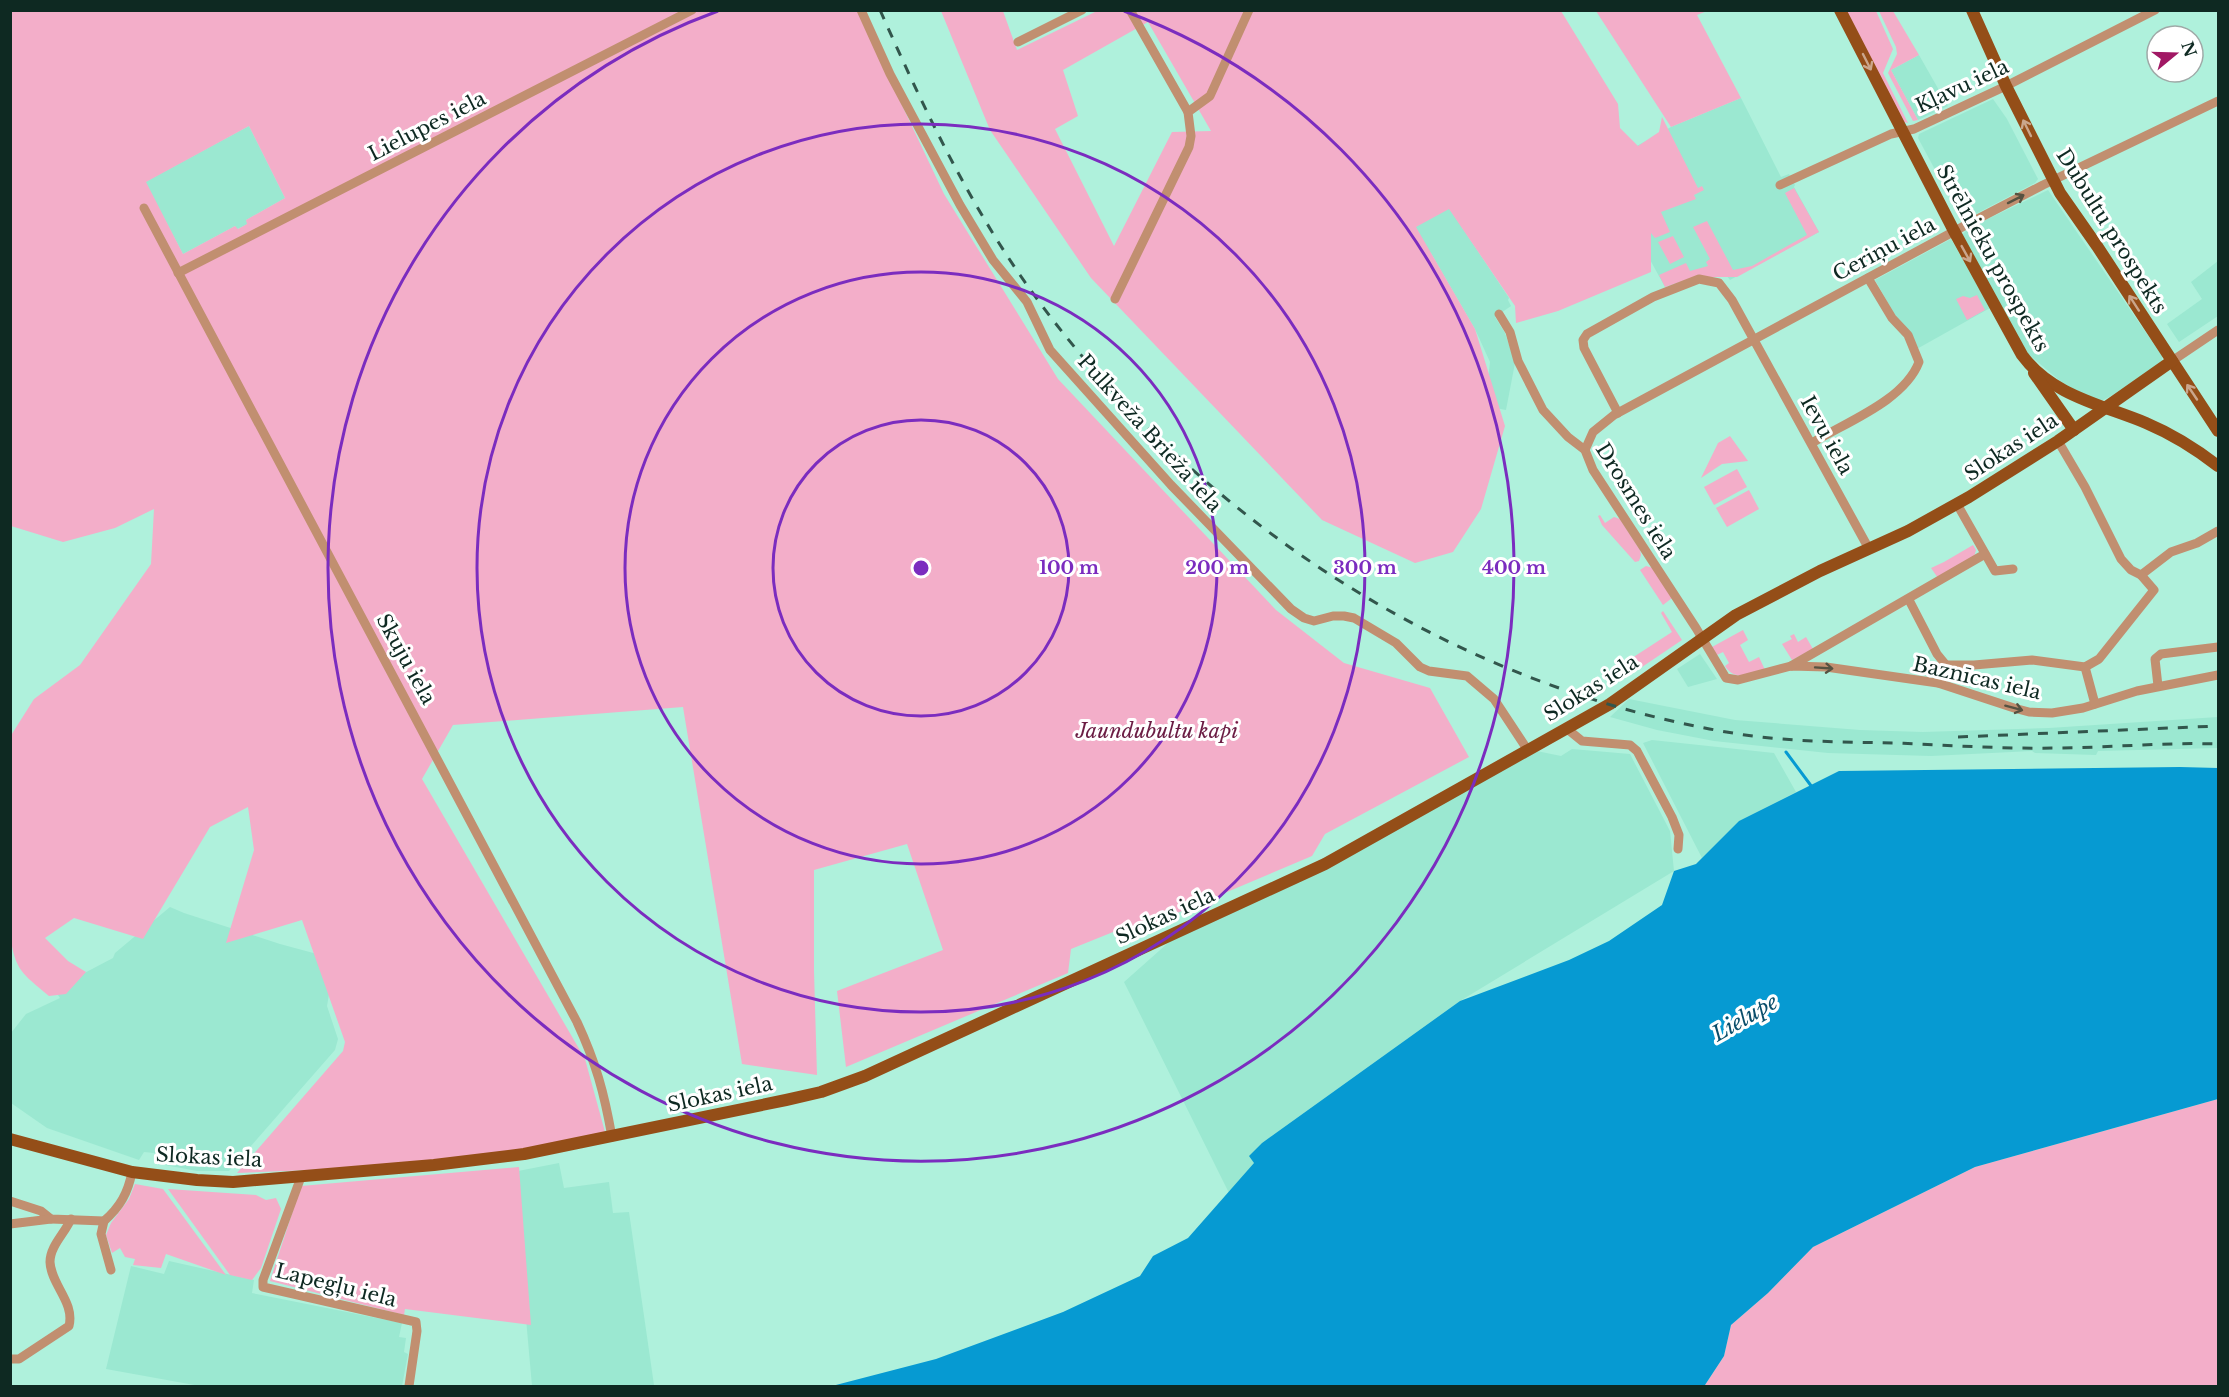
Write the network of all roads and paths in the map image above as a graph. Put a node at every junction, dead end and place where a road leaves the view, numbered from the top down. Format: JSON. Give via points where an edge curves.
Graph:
{"nodes":[{"id":1,"x":692,"y":10,"type":"edge"},
{"id":2,"x":861,"y":10,"type":"edge"},
{"id":3,"x":1082,"y":10,"type":"edge"},
{"id":4,"x":1130,"y":10,"type":"edge"},
{"id":5,"x":1249,"y":10,"type":"edge"},
{"id":6,"x":1840,"y":10,"type":"edge"},
{"id":7,"x":1972,"y":10,"type":"edge"},
{"id":8,"x":2155,"y":10,"type":"edge"},
{"id":9,"x":1018,"y":42,"type":"dead end"},
{"id":10,"x":2006,"y":86,"type":"junction"},
{"id":11,"x":2218,"y":101,"type":"edge"},
{"id":12,"x":1188,"y":112,"type":"junction"},
{"id":13,"x":1903,"y":131,"type":"junction"},
{"id":14,"x":2053,"y":181,"type":"junction"},
{"id":15,"x":1780,"y":185,"type":"dead end"},
{"id":16,"x":144,"y":208,"type":"dead end"},
{"id":17,"x":1954,"y":231,"type":"junction"},
{"id":18,"x":178,"y":273,"type":"junction"},
{"id":19,"x":1868,"y":278,"type":"junction"},
{"id":20,"x":1115,"y":299,"type":"dead end"},
{"id":21,"x":1499,"y":314,"type":"dead end"},
{"id":22,"x":2218,"y":330,"type":"edge"},
{"id":23,"x":1754,"y":339,"type":"junction"},
{"id":24,"x":2172,"y":361,"type":"junction"},
{"id":25,"x":2032,"y":369,"type":"junction"},
{"id":26,"x":2104,"y":409,"type":"junction"},
{"id":27,"x":1618,"y":413,"type":"junction"},
{"id":28,"x":2074,"y":430,"type":"junction"},
{"id":29,"x":2218,"y":431,"type":"edge"},
{"id":30,"x":2058,"y":441,"type":"junction"},
{"id":31,"x":1812,"y":443,"type":"junction"},
{"id":32,"x":1585,"y":450,"type":"junction"},
{"id":33,"x":2218,"y":465,"type":"edge"},
{"id":34,"x":1957,"y":504,"type":"junction"},
{"id":35,"x":2218,"y":531,"type":"edge"},
{"id":36,"x":1869,"y":549,"type":"junction"},
{"id":37,"x":1985,"y":554,"type":"junction"},
{"id":38,"x":2013,"y":569,"type":"dead end"},
{"id":39,"x":2141,"y":574,"type":"junction"},
{"id":40,"x":1909,"y":600,"type":"junction"},
{"id":41,"x":1702,"y":638,"type":"junction"},
{"id":42,"x":2218,"y":647,"type":"edge"},
{"id":43,"x":1946,"y":665,"type":"junction"},
{"id":44,"x":1791,"y":666,"type":"junction"},
{"id":45,"x":2085,"y":667,"type":"junction"},
{"id":46,"x":2218,"y":675,"type":"edge"},
{"id":47,"x":1726,"y":678,"type":"joint"},
{"id":48,"x":1938,"y":683,"type":"junction"},
{"id":49,"x":2157,"y":686,"type":"junction"},
{"id":50,"x":2095,"y":704,"type":"junction"},
{"id":51,"x":1566,"y":728,"type":"junction"},
{"id":52,"x":1527,"y":749,"type":"junction"},
{"id":53,"x":1678,"y":849,"type":"dead end"},
{"id":54,"x":612,"y":1137,"type":"junction"},
{"id":55,"x":10,"y":1139,"type":"edge"},
{"id":56,"x":132,"y":1172,"type":"junction"},
{"id":57,"x":301,"y":1177,"type":"junction"},
{"id":58,"x":10,"y":1201,"type":"edge"},
{"id":59,"x":51,"y":1218,"type":"junction"},
{"id":60,"x":71,"y":1219,"type":"junction"},
{"id":61,"x":104,"y":1221,"type":"junction"},
{"id":62,"x":10,"y":1224,"type":"edge"},
{"id":63,"x":111,"y":1270,"type":"dead end"},
{"id":64,"x":10,"y":1359,"type":"edge"},
{"id":65,"x":409,"y":1386,"type":"edge"}],
"edges":[{"from":1,"to":18,"type":"street","name":"Lielupes iela"},
{"from":2,"to":52,"type":"street","name":"Pulkveža Brieža iela","via":[[890,74],[960,205],[993,260],[1027,302],[1050,350],[1069,372],[1291,609],[1314,621],[1344,615],[1354,618],[1396,643],[1420,667],[1467,676],[1494,699]]},
{"from":3,"to":9,"type":"street"},
{"from":4,"to":12,"type":"street"},
{"from":5,"to":12,"type":"street","via":[[1210,96]]},
{"from":6,"to":13,"type":"main road","name":"Strēlnieku prospekts","one_way":true},
{"from":7,"to":10,"type":"main road","name":"Dubultu prospekts"},
{"from":8,"to":10,"type":"street","name":"Kļavu iela"},
{"from":10,"to":13,"type":"street","name":"Kļavu iela"},
{"from":14,"to":10,"type":"main road","name":"Dubultu prospekts","one_way":true},
{"from":11,"to":14,"type":"street","name":"Ceriņu iela"},
{"from":12,"to":20,"type":"street","via":[[1189,147]]},
{"from":13,"to":15,"type":"street","name":"Kļavu iela"},
{"from":13,"to":17,"type":"main road","name":"Strēlnieku prospekts"},
{"from":17,"to":14,"type":"street","name":"Ceriņu iela","one_way":true},
{"from":24,"to":14,"type":"main road","name":"Dubultu prospekts","one_way":true},
{"from":16,"to":18,"type":"street","name":"Skuju iela"},
{"from":17,"to":19,"type":"street","name":"Ceriņu iela"},
{"from":17,"to":25,"type":"main road","name":"Strēlnieku prospekts","one_way":true},
{"from":18,"to":54,"type":"street","name":"Skuju iela","via":[[577,1022],[594,1059]]},
{"from":19,"to":23,"type":"street","name":"Ceriņu iela"},
{"from":19,"to":31,"type":"street","via":[[1892,318],[1908,334],[1919,362],[1915,374],[1896,394]]},
{"from":21,"to":32,"type":"street","name":"Drosmes iela","via":[[1543,410]]},
{"from":22,"to":24,"type":"street","name":"Slokas iela"},
{"from":23,"to":27,"type":"street","name":"Ceriņu iela"},
{"from":23,"to":27,"type":"street","name":"Ievu iela","via":[[1719,283],[1699,279],[1644,302],[1583,340]]},
{"from":23,"to":31,"type":"street","name":"Ievu iela"},
{"from":24,"to":26,"type":"main road","name":"Slokas iela"},
{"from":29,"to":24,"type":"main road","name":"Dubultu prospekts","one_way":true},
{"from":25,"to":26,"type":"main road","name":"Strēlnieku prospekts"},
{"from":25,"to":28,"type":"main road"},
{"from":26,"to":28,"type":"main road","name":"Slokas iela"},
{"from":26,"to":33,"type":"main road","name":"Strēlnieku prospekts","via":[[2155,427]]},
{"from":27,"to":32,"type":"street","name":"Ceriņu iela","via":[[1598,426]]},
{"from":28,"to":30,"type":"main road","name":"Slokas iela"},
{"from":30,"to":34,"type":"main road","name":"Slokas iela"},
{"from":30,"to":39,"type":"street","via":[[2121,559]]},
{"from":31,"to":36,"type":"street","name":"Ievu iela"},
{"from":32,"to":41,"type":"street","name":"Drosmes iela","via":[[1593,470]]},
{"from":34,"to":36,"type":"main road","name":"Slokas iela"},
{"from":34,"to":37,"type":"street"},
{"from":35,"to":39,"type":"street","via":[[2171,552]]},
{"from":36,"to":41,"type":"main road","name":"Slokas iela","via":[[1762,600]]},
{"from":37,"to":38,"type":"street","via":[[1995,571]]},
{"from":37,"to":40,"type":"street"},
{"from":39,"to":45,"type":"street","via":[[2154,590],[2099,659]]},
{"from":40,"to":43,"type":"street"},
{"from":40,"to":44,"type":"street"},
{"from":41,"to":47,"type":"street","name":"Drosmes iela"},
{"from":41,"to":51,"type":"main road","name":"Slokas iela","via":[[1618,698]]},
{"from":42,"to":49,"type":"street","via":[[2161,654],[2154,664]]},
{"from":43,"to":45,"type":"street","via":[[2032,660]]},
{"from":43,"to":48,"type":"street"},
{"from":44,"to":47,"type":"street","name":"Baznīcas iela","via":[[1738,680]]},
{"from":44,"to":48,"type":"street","name":"Baznīcas iela","one_way":true,"via":[[1826,667]]},
{"from":45,"to":50,"type":"street"},
{"from":46,"to":49,"type":"street","name":"Baznīcas iela"},
{"from":48,"to":50,"type":"street","name":"Baznīcas iela","one_way":true,"via":[[2029,712],[2063,711]]},
{"from":49,"to":50,"type":"street","name":"Baznīcas iela"},
{"from":51,"to":52,"type":"main road","name":"Slokas iela"},
{"from":51,"to":53,"type":"street","via":[[1582,741],[1630,745],[1637,752],[1672,817],[1679,835]]},
{"from":52,"to":54,"type":"main road","name":"Slokas iela","via":[[1308,873],[865,1076],[821,1092]]},
{"from":54,"to":57,"type":"main road","name":"Slokas iela","via":[[524,1154]]},
{"from":55,"to":56,"type":"main road","name":"Slokas iela"},
{"from":56,"to":57,"type":"main road","name":"Slokas iela","via":[[233,1182]]},
{"from":56,"to":61,"type":"street","via":[[123,1200]]},
{"from":57,"to":65,"type":"street","name":"Lapegļu iela","via":[[263,1287],[416,1322]]},
{"from":58,"to":59,"type":"street"},
{"from":59,"to":60,"type":"street"},
{"from":59,"to":62,"type":"street"},
{"from":60,"to":61,"type":"street"},
{"from":60,"to":64,"type":"street","via":[[53,1249],[50,1262],[68,1309],[69,1326],[19,1359]]},
{"from":61,"to":63,"type":"street","via":[[101,1234]]}]}
